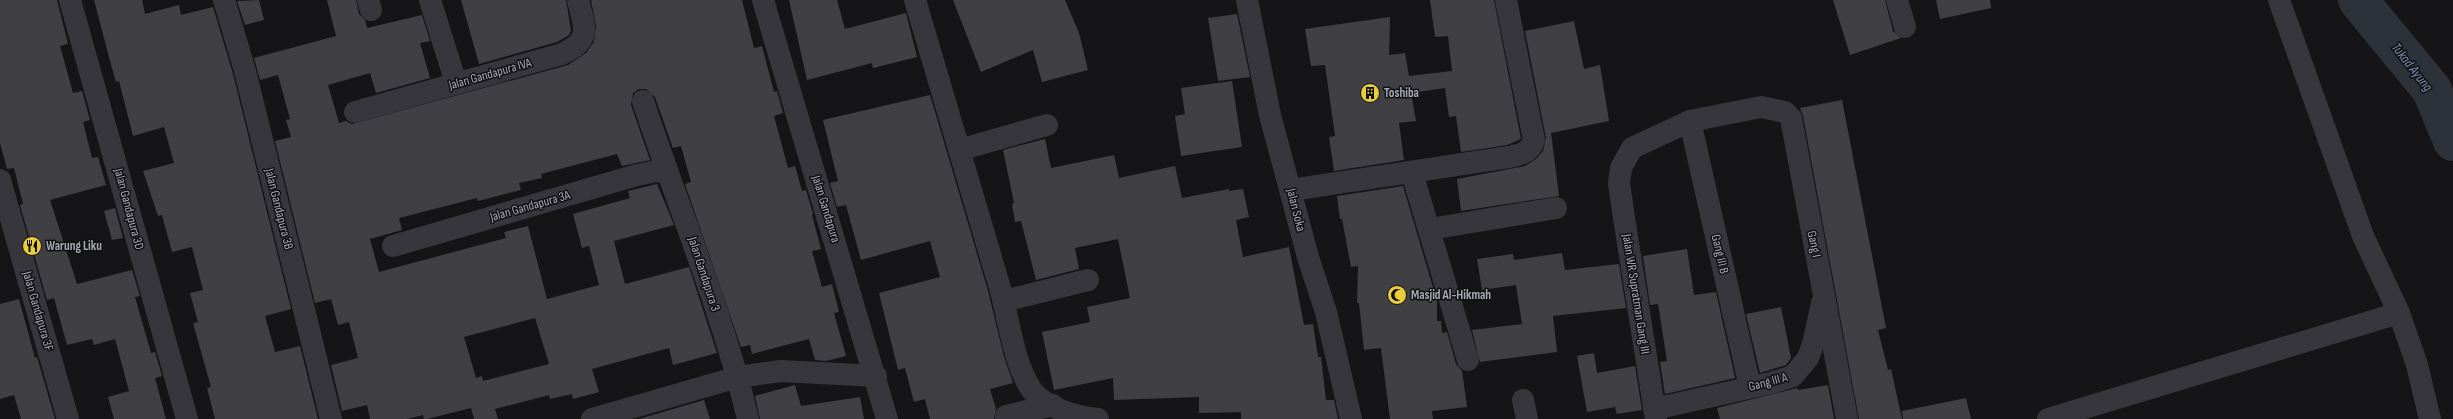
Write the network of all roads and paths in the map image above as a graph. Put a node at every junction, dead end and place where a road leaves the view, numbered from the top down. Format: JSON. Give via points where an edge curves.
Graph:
{"nodes":[{"id":1,"x":70,"y":0,"type":"edge"},
{"id":2,"x":224,"y":0,"type":"edge"},
{"id":3,"x":430,"y":0,"type":"edge"},
{"id":4,"x":578,"y":0,"type":"edge"},
{"id":5,"x":762,"y":0,"type":"edge"},
{"id":6,"x":915,"y":0,"type":"edge"},
{"id":7,"x":1247,"y":0,"type":"edge"},
{"id":8,"x":1506,"y":0,"type":"edge"},
{"id":9,"x":1897,"y":0,"type":"edge"},
{"id":10,"x":2279,"y":0,"type":"edge"},
{"id":11,"x":1904,"y":27,"type":"dead end"},
{"id":12,"x":456,"y":83,"type":"junction"},
{"id":13,"x":643,"y":101,"type":"dead end"},
{"id":14,"x":355,"y":112,"type":"dead end"},
{"id":15,"x":1690,"y":121,"type":"junction"},
{"id":16,"x":1047,"y":125,"type":"dead end"},
{"id":17,"x":959,"y":150,"type":"junction"},
{"id":18,"x":666,"y":172,"type":"junction"},
{"id":19,"x":1412,"y":173,"type":"junction"},
{"id":20,"x":0,"y":180,"type":"edge"},
{"id":21,"x":1291,"y":190,"type":"junction"},
{"id":22,"x":1556,"y":208,"type":"dead end"},
{"id":23,"x":1430,"y":229,"type":"junction"},
{"id":24,"x":394,"y":246,"type":"dead end"},
{"id":25,"x":1088,"y":280,"type":"dead end"},
{"id":26,"x":1824,"y":292,"type":"junction"},
{"id":27,"x":1004,"y":301,"type":"junction"},
{"id":28,"x":2399,"y":313,"type":"junction"},
{"id":29,"x":1468,"y":360,"type":"dead end"},
{"id":30,"x":738,"y":376,"type":"junction"},
{"id":31,"x":876,"y":376,"type":"junction"},
{"id":32,"x":1750,"y":387,"type":"junction"},
{"id":33,"x":1053,"y":405,"type":"junction"},
{"id":34,"x":1655,"y":414,"type":"edge"},
{"id":35,"x":1006,"y":416,"type":"dead end"},
{"id":36,"x":1086,"y":418,"type":"edge"},
{"id":37,"x":68,"y":419,"type":"edge"},
{"id":38,"x":187,"y":419,"type":"edge"},
{"id":39,"x":331,"y":419,"type":"edge"},
{"id":40,"x":592,"y":419,"type":"edge"},
{"id":41,"x":748,"y":419,"type":"edge"},
{"id":42,"x":887,"y":419,"type":"edge"},
{"id":43,"x":1351,"y":419,"type":"edge"},
{"id":44,"x":1847,"y":419,"type":"edge"},
{"id":45,"x":2048,"y":419,"type":"edge"},
{"id":46,"x":2430,"y":419,"type":"edge"}],
"edges":[{"from":1,"to":38,"type":"street","name":"Jalan Gandapura 3D"},
{"from":2,"to":39,"type":"street","name":"Jalan Gandapura 3B","via":[[245,71]]},
{"from":3,"to":12,"type":"street"},
{"from":4,"to":12,"type":"street","name":"Jalan Gandapura IVA","via":[[584,32],[576,47],[562,54]]},
{"from":5,"to":31,"type":"street","name":"Jalan Gandapura"},
{"from":6,"to":17,"type":"street"},
{"from":7,"to":21,"type":"street","name":"Jalan Soka","via":[[1270,114]]},
{"from":8,"to":19,"type":"street","via":[[1534,140],[1531,148],[1509,157],[1440,166]]},
{"from":9,"to":11,"type":"street"},
{"from":10,"to":28,"type":"street","via":[[2363,236]]},
{"from":12,"to":14,"type":"street","name":"Jalan Gandapura IVA"},
{"from":13,"to":18,"type":"street","name":"Jalan Gandapura 3"},
{"from":15,"to":26,"type":"street","name":"Gang I","via":[[1771,108],[1785,112],[1791,118]]},
{"from":15,"to":32,"type":"street","name":"Gang III B"},
{"from":15,"to":34,"type":"street","name":"Jalan WR Supratman Gang III","via":[[1646,139],[1632,148],[1621,168],[1619,183]]},
{"from":16,"to":17,"type":"street"},
{"from":17,"to":27,"type":"street"},
{"from":18,"to":24,"type":"street","name":"Jalan Gandapura 3A","via":[[637,174]]},
{"from":18,"to":30,"type":"street","name":"Jalan Gandapura 3","via":[[686,220]]},
{"from":19,"to":21,"type":"street"},
{"from":19,"to":23,"type":"street"},
{"from":20,"to":37,"type":"street","name":"Jalan Gandapura 3F"},
{"from":21,"to":43,"type":"street","name":"Jalan Soka","via":[[1308,257],[1326,312]]},
{"from":22,"to":23,"type":"street"},
{"from":23,"to":29,"type":"street"},
{"from":25,"to":27,"type":"street"},
{"from":26,"to":32,"type":"street","name":"Gang III A","via":[[1813,344],[1808,358],[1800,369],[1793,376]]},
{"from":26,"to":44,"type":"street","name":"Gang I"},
{"from":27,"to":33,"type":"street","via":[[1022,372],[1032,390],[1041,399]]},
{"from":28,"to":45,"type":"street"},
{"from":28,"to":46,"type":"street","via":[[2417,365]]},
{"from":30,"to":31,"type":"street","via":[[781,371]]},
{"from":30,"to":40,"type":"street"},
{"from":30,"to":41,"type":"street","name":"Jalan Gandapura 3"},
{"from":31,"to":42,"type":"street","name":"Jalan Gandapura"},
{"from":32,"to":34,"type":"street","name":"Gang III A"},
{"from":33,"to":35,"type":"street"},
{"from":33,"to":36,"type":"street"}]}
